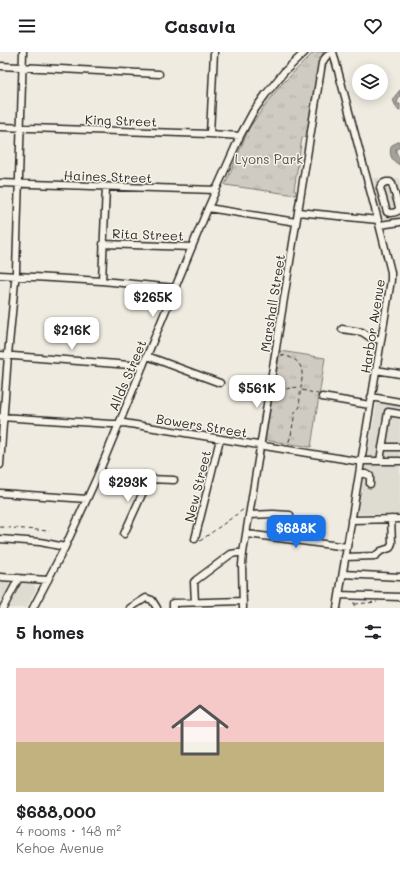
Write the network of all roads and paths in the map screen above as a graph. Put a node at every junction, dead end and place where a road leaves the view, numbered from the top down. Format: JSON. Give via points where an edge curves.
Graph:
{"nodes":[{"id":1,"x":23,"y":52,"type":"edge"},
{"id":2,"x":214,"y":52,"type":"edge"},
{"id":3,"x":305,"y":52,"type":"edge"},
{"id":4,"x":332,"y":52,"type":"edge"},
{"id":5,"x":0,"y":66,"type":"edge"},
{"id":6,"x":23,"y":67,"type":"junction"},
{"id":7,"x":159,"y":74,"type":"dead end"},
{"id":8,"x":0,"y":127,"type":"edge"},
{"id":9,"x":21,"y":128,"type":"junction"},
{"id":10,"x":210,"y":134,"type":"junction"},
{"id":11,"x":240,"y":136,"type":"junction"},
{"id":12,"x":0,"y":183,"type":"edge"},
{"id":13,"x":19,"y":184,"type":"junction"},
{"id":14,"x":106,"y":187,"type":"junction"},
{"id":15,"x":216,"y":190,"type":"junction"},
{"id":16,"x":399,"y":207,"type":"edge"},
{"id":17,"x":208,"y":208,"type":"junction"},
{"id":18,"x":298,"y":212,"type":"junction"},
{"id":19,"x":296,"y":222,"type":"junction"},
{"id":20,"x":400,"y":222,"type":"edge"},
{"id":21,"x":379,"y":223,"type":"junction"},
{"id":22,"x":103,"y":244,"type":"junction"},
{"id":23,"x":192,"y":247,"type":"junction"},
{"id":24,"x":0,"y":275,"type":"edge"},
{"id":25,"x":16,"y":276,"type":"junction"},
{"id":26,"x":102,"y":281,"type":"junction"},
{"id":27,"x":175,"y":288,"type":"junction"},
{"id":28,"x":342,"y":329,"type":"dead end"},
{"id":29,"x":381,"y":340,"type":"junction"},
{"id":30,"x":278,"y":354,"type":"dead end"},
{"id":31,"x":0,"y":355,"type":"edge"},
{"id":32,"x":8,"y":355,"type":"junction"},
{"id":33,"x":147,"y":356,"type":"junction"},
{"id":34,"x":143,"y":366,"type":"junction"},
{"id":35,"x":376,"y":370,"type":"junction"},
{"id":36,"x":400,"y":374,"type":"edge"},
{"id":37,"x":220,"y":383,"type":"dead end"},
{"id":38,"x":301,"y":386,"type":"junction"},
{"id":39,"x":297,"y":388,"type":"junction"},
{"id":40,"x":301,"y":390,"type":"junction"},
{"id":41,"x":300,"y":392,"type":"junction"},
{"id":42,"x":272,"y":393,"type":"dead end"},
{"id":43,"x":371,"y":397,"type":"junction"},
{"id":44,"x":322,"y":398,"type":"joint"},
{"id":45,"x":400,"y":402,"type":"edge"},
{"id":46,"x":370,"y":405,"type":"junction"},
{"id":47,"x":400,"y":414,"type":"edge"},
{"id":48,"x":2,"y":417,"type":"edge"},
{"id":49,"x":119,"y":423,"type":"junction"},
{"id":50,"x":220,"y":438,"type":"junction"},
{"id":51,"x":287,"y":444,"type":"dead end"},
{"id":52,"x":260,"y":445,"type":"junction"},
{"id":53,"x":382,"y":447,"type":"junction"},
{"id":54,"x":400,"y":447,"type":"edge"},
{"id":55,"x":361,"y":461,"type":"junction"},
{"id":56,"x":380,"y":461,"type":"junction"},
{"id":57,"x":400,"y":461,"type":"edge"},
{"id":58,"x":0,"y":465,"type":"edge"},
{"id":59,"x":359,"y":474,"type":"junction"},
{"id":60,"x":97,"y":477,"type":"junction"},
{"id":61,"x":149,"y":479,"type":"junction"},
{"id":62,"x":174,"y":480,"type":"dead end"},
{"id":63,"x":370,"y":484,"type":"dead end"},
{"id":64,"x":0,"y":493,"type":"edge"},
{"id":65,"x":87,"y":499,"type":"junction"},
{"id":66,"x":246,"y":508,"type":"dead end"},
{"id":67,"x":249,"y":515,"type":"junction"},
{"id":68,"x":290,"y":515,"type":"dead end"},
{"id":69,"x":391,"y":519,"type":"junction"},
{"id":70,"x":400,"y":519,"type":"edge"},
{"id":71,"x":351,"y":520,"type":"junction"},
{"id":72,"x":0,"y":527,"type":"edge"},
{"id":73,"x":49,"y":531,"type":"dead end"},
{"id":74,"x":124,"y":534,"type":"dead end"},
{"id":75,"x":247,"y":534,"type":"junction"},
{"id":76,"x":0,"y":539,"type":"edge"},
{"id":77,"x":196,"y":541,"type":"joint"},
{"id":78,"x":65,"y":547,"type":"junction"},
{"id":79,"x":347,"y":547,"type":"junction"},
{"id":80,"x":243,"y":553,"type":"junction"},
{"id":81,"x":345,"y":557,"type":"junction"},
{"id":82,"x":343,"y":574,"type":"junction"},
{"id":83,"x":0,"y":576,"type":"edge"},
{"id":84,"x":400,"y":577,"type":"edge"},
{"id":85,"x":19,"y":578,"type":"junction"},
{"id":86,"x":48,"y":580,"type":"junction"},
{"id":87,"x":339,"y":595,"type":"junction"},
{"id":88,"x":400,"y":597,"type":"edge"},
{"id":89,"x":195,"y":602,"type":"junction"},
{"id":90,"x":378,"y":602,"type":"dead end"},
{"id":91,"x":229,"y":605,"type":"edge"},
{"id":92,"x":243,"y":605,"type":"edge"},
{"id":93,"x":3,"y":608,"type":"edge"},
{"id":94,"x":33,"y":608,"type":"edge"},
{"id":95,"x":130,"y":608,"type":"edge"},
{"id":96,"x":157,"y":608,"type":"edge"},
{"id":97,"x":173,"y":608,"type":"edge"},
{"id":98,"x":337,"y":608,"type":"edge"},
{"id":99,"x":355,"y":608,"type":"edge"}],
"edges":[{"from":1,"to":6,"type":"street"},
{"from":2,"to":10,"type":"street"},
{"from":3,"to":11,"type":"street","name":"Allds Street","via":[[266,94]]},
{"from":4,"to":18,"type":"street","name":"Marshall Street","via":[[322,63]]},
{"from":4,"to":21,"type":"street","name":"Harbor Avenue"},
{"from":5,"to":6,"type":"street"},
{"from":6,"to":7,"type":"street"},
{"from":6,"to":9,"type":"street"},
{"from":8,"to":9,"type":"street","name":"King Street"},
{"from":9,"to":10,"type":"street","name":"King Street"},
{"from":9,"to":13,"type":"street"},
{"from":10,"to":11,"type":"street","name":"King Street"},
{"from":11,"to":15,"type":"street","name":"Allds Street"},
{"from":12,"to":13,"type":"street","name":"Haines Street"},
{"from":13,"to":14,"type":"street","name":"Haines Street"},
{"from":13,"to":25,"type":"street"},
{"from":14,"to":15,"type":"street","name":"Haines Street"},
{"from":14,"to":22,"type":"street"},
{"from":15,"to":17,"type":"street","name":"Allds Street"},
{"from":16,"to":16,"type":"street","via":[[392,184],[383,183],[380,188],[387,212],[394,214]]},
{"from":17,"to":19,"type":"street"},
{"from":17,"to":23,"type":"street","name":"Allds Street"},
{"from":18,"to":19,"type":"street","name":"Marshall Street"},
{"from":18,"to":21,"type":"street"},
{"from":19,"to":52,"type":"street","name":"Marshall Street"},
{"from":20,"to":21,"type":"street"},
{"from":21,"to":29,"type":"street","name":"Harbor Avenue","via":[[391,272]]},
{"from":22,"to":23,"type":"street","name":"Rita Street"},
{"from":22,"to":26,"type":"street"},
{"from":23,"to":27,"type":"street","name":"Allds Street"},
{"from":24,"to":25,"type":"street"},
{"from":25,"to":26,"type":"street"},
{"from":25,"to":32,"type":"street"},
{"from":26,"to":27,"type":"street"},
{"from":27,"to":33,"type":"street","name":"Allds Street"},
{"from":28,"to":29,"type":"street","via":[[362,332]]},
{"from":29,"to":35,"type":"street","name":"Harbor Avenue"},
{"from":30,"to":38,"type":"path","via":[[292,358],[300,364],[303,374]]},
{"from":31,"to":32,"type":"street"},
{"from":32,"to":34,"type":"street"},
{"from":32,"to":48,"type":"street"},
{"from":33,"to":34,"type":"street","name":"Allds Street"},
{"from":33,"to":37,"type":"street"},
{"from":34,"to":49,"type":"street","name":"Allds Street"},
{"from":35,"to":36,"type":"street"},
{"from":35,"to":43,"type":"street","name":"Harbor Avenue"},
{"from":38,"to":39,"type":"path"},
{"from":38,"to":40,"type":"path"},
{"from":39,"to":41,"type":"path"},
{"from":39,"to":42,"type":"path"},
{"from":40,"to":41,"type":"path"},
{"from":40,"to":44,"type":"path","via":[[318,394]]},
{"from":41,"to":51,"type":"path","via":[[300,407],[295,412]]},
{"from":43,"to":45,"type":"street"},
{"from":43,"to":46,"type":"street","name":"Harbor Avenue"},
{"from":44,"to":46,"type":"street"},
{"from":46,"to":55,"type":"street","name":"Harbor Avenue"},
{"from":47,"to":53,"type":"street","via":[[388,412]]},
{"from":48,"to":49,"type":"street","name":"Bowers Street"},
{"from":48,"to":58,"type":"street"},
{"from":49,"to":50,"type":"street","name":"Bowers Street"},
{"from":49,"to":60,"type":"street","name":"Allds Street"},
{"from":50,"to":52,"type":"street","name":"Bowers Street"},
{"from":50,"to":77,"type":"street","name":"New Street"},
{"from":52,"to":55,"type":"street","name":"Bowers Street"},
{"from":52,"to":67,"type":"street","name":"Marshall Street"},
{"from":53,"to":54,"type":"street"},
{"from":53,"to":56,"type":"street"},
{"from":55,"to":56,"type":"street","name":"Bowers Street"},
{"from":55,"to":59,"type":"street","name":"Harbor Avenue"},
{"from":56,"to":57,"type":"street","name":"Bowers Street"},
{"from":59,"to":63,"type":"street","via":[[370,476]]},
{"from":59,"to":71,"type":"street","name":"Harbor Avenue"},
{"from":60,"to":61,"type":"street"},
{"from":60,"to":65,"type":"street","name":"Allds Street"},
{"from":61,"to":62,"type":"street"},
{"from":61,"to":74,"type":"street"},
{"from":64,"to":65,"type":"street"},
{"from":65,"to":78,"type":"street","name":"Allds Street"},
{"from":66,"to":77,"type":"path"},
{"from":67,"to":68,"type":"street"},
{"from":67,"to":75,"type":"street","name":"Marshall Street"},
{"from":69,"to":70,"type":"street"},
{"from":69,"to":71,"type":"street"},
{"from":69,"to":81,"type":"street","via":[[390,548],[375,556]]},
{"from":71,"to":79,"type":"street","name":"Harbor Avenue"},
{"from":72,"to":73,"type":"path"},
{"from":75,"to":79,"type":"street"},
{"from":75,"to":80,"type":"street","name":"Marshall Street"},
{"from":76,"to":78,"type":"street"},
{"from":78,"to":86,"type":"street","name":"Allds Street"},
{"from":79,"to":81,"type":"street","name":"Harbor Avenue"},
{"from":80,"to":89,"type":"street","via":[[231,554],[194,582]]},
{"from":80,"to":92,"type":"street","name":"Marshall Street"},
{"from":81,"to":82,"type":"street","name":"Harbor Avenue"},
{"from":82,"to":84,"type":"street"},
{"from":82,"to":87,"type":"street","name":"Harbor Avenue"},
{"from":83,"to":85,"type":"street"},
{"from":85,"to":86,"type":"street"},
{"from":85,"to":93,"type":"street"},
{"from":86,"to":94,"type":"street","name":"Allds Street"},
{"from":87,"to":88,"type":"street"},
{"from":87,"to":98,"type":"street","name":"Harbor Avenue"},
{"from":89,"to":91,"type":"street"},
{"from":89,"to":97,"type":"street","via":[[173,603]]},
{"from":90,"to":99,"type":"path","via":[[354,603]]},
{"from":91,"to":92,"type":"street"},
{"from":95,"to":96,"type":"street","via":[[146,598],[152,600]]}]}
